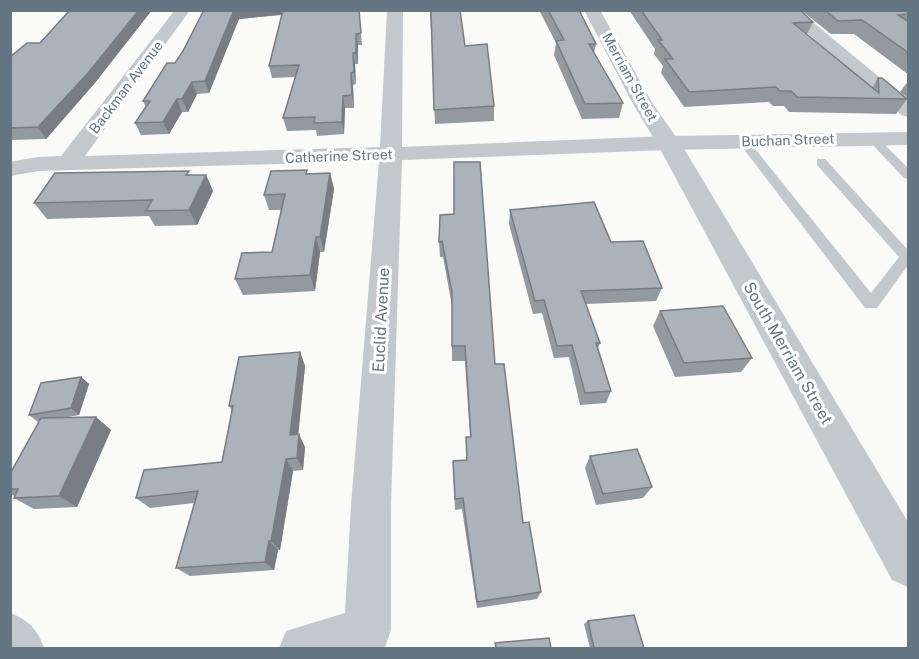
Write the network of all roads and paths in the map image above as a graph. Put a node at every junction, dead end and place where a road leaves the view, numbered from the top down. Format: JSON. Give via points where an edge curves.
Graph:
{"nodes":[{"id":1,"x":183,"y":10,"type":"edge"},
{"id":2,"x":395,"y":10,"type":"edge"},
{"id":3,"x":592,"y":10,"type":"edge"},
{"id":4,"x":788,"y":10,"type":"edge"},
{"id":5,"x":909,"y":111,"type":"edge"},
{"id":6,"x":873,"y":139,"type":"junction"},
{"id":7,"x":909,"y":139,"type":"edge"},
{"id":8,"x":744,"y":142,"type":"junction"},
{"id":9,"x":668,"y":143,"type":"junction"},
{"id":10,"x":391,"y":154,"type":"junction"},
{"id":11,"x":820,"y":162,"type":"dead end"},
{"id":12,"x":68,"y":164,"type":"junction"},
{"id":13,"x":10,"y":169,"type":"edge"},
{"id":14,"x":909,"y":175,"type":"edge"},
{"id":15,"x":908,"y":256,"type":"edge"},
{"id":16,"x":907,"y":561,"type":"edge"},
{"id":17,"x":10,"y":636,"type":"edge"},
{"id":18,"x":20,"y":648,"type":"edge"},
{"id":19,"x":303,"y":648,"type":"edge"}],
"edges":[{"from":1,"to":12,"type":"street","name":"Backman Avenue"},
{"from":2,"to":10,"type":"street","name":"Euclid Avenue"},
{"from":3,"to":9,"type":"street","name":"Merriam Street"},
{"from":4,"to":5,"type":"street"},
{"from":6,"to":7,"type":"street","name":"Buchan Street"},
{"from":6,"to":8,"type":"street","name":"Buchan Street"},
{"from":6,"to":14,"type":"lane"},
{"from":8,"to":9,"type":"street","name":"Buchan Street"},
{"from":8,"to":15,"type":"lane","via":[[871,304]]},
{"from":9,"to":10,"type":"street","name":"Catherine Street"},
{"from":9,"to":16,"type":"street","name":"South Merriam Street"},
{"from":10,"to":12,"type":"street","name":"Catherine Street"},
{"from":10,"to":19,"type":"street","name":"Euclid Avenue","via":[[371,504],[368,630]]},
{"from":11,"to":15,"type":"lane"},
{"from":12,"to":13,"type":"street","name":"Catherine Street"},
{"from":17,"to":18,"type":"street"}]}
